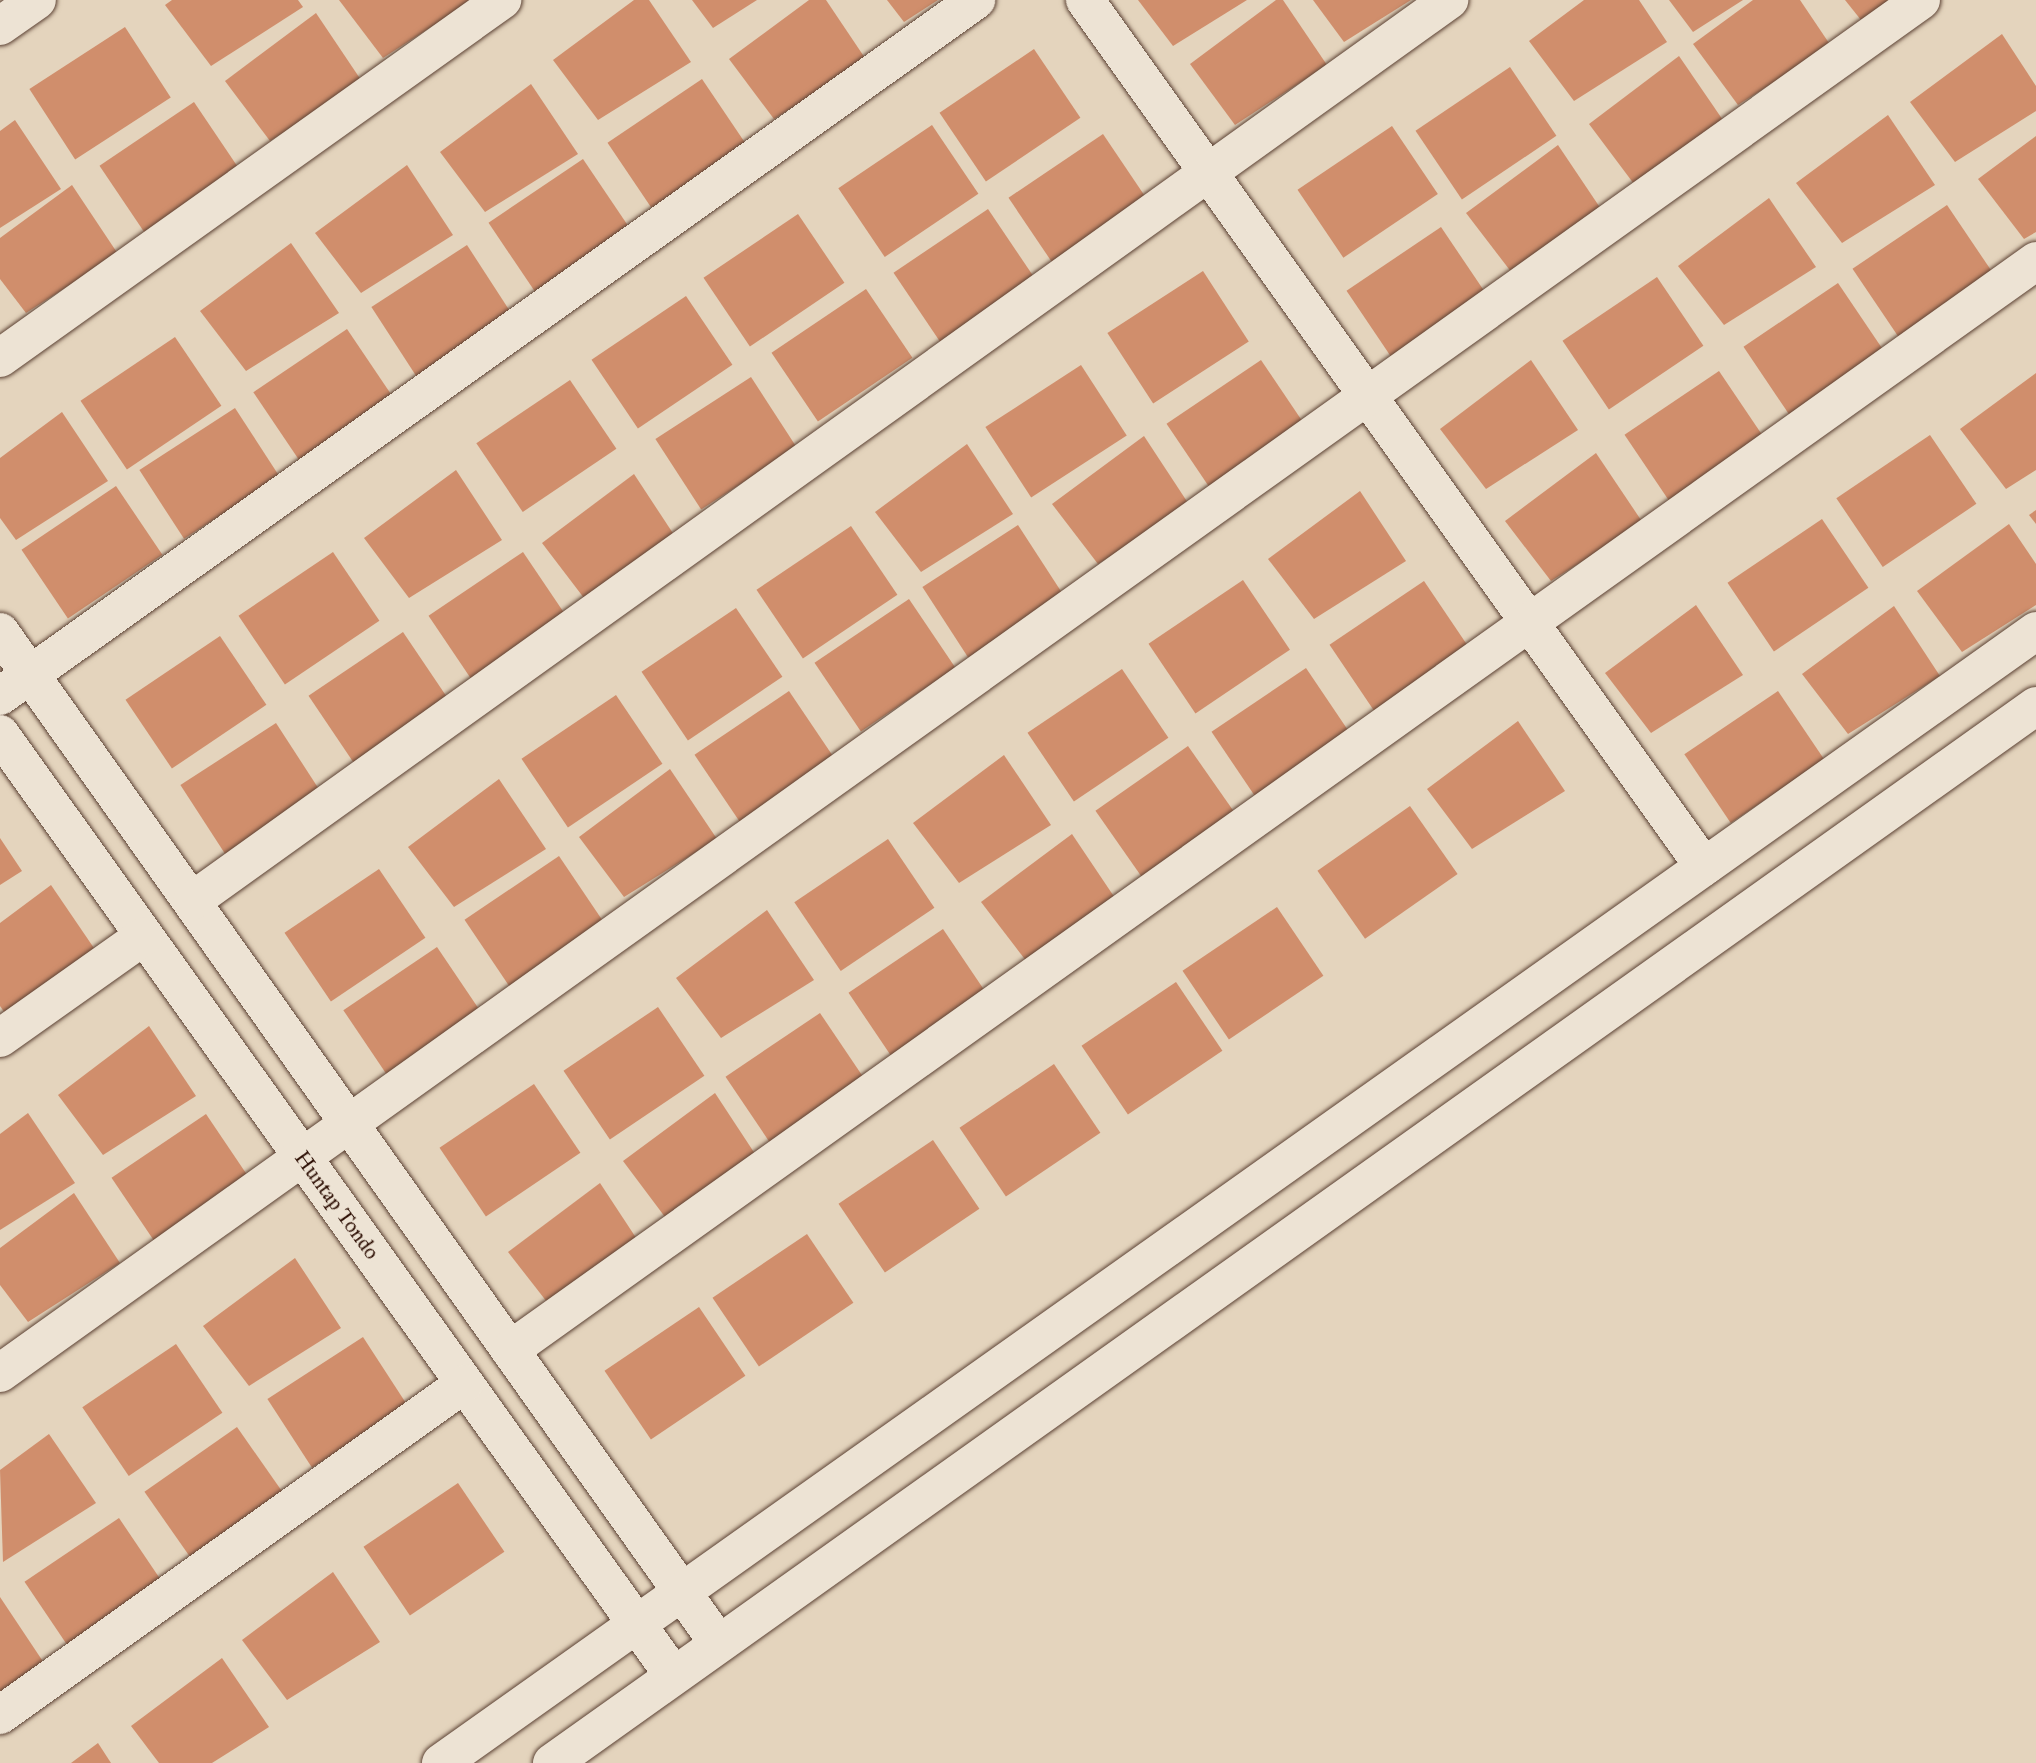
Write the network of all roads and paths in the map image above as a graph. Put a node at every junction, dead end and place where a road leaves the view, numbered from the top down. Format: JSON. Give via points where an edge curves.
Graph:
{"nodes":[{"id":1,"x":37,"y":0,"type":"edge"},
{"id":2,"x":502,"y":0,"type":"edge"},
{"id":3,"x":976,"y":0,"type":"edge"},
{"id":4,"x":1085,"y":0,"type":"edge"},
{"id":5,"x":1449,"y":0,"type":"edge"},
{"id":6,"x":1921,"y":0,"type":"edge"},
{"id":7,"x":0,"y":26,"type":"edge"},
{"id":8,"x":1208,"y":173,"type":"junction"},
{"id":9,"x":2036,"y":261,"type":"edge"},
{"id":10,"x":0,"y":358,"type":"edge"},
{"id":11,"x":1368,"y":396,"type":"junction"},
{"id":12,"x":1531,"y":624,"type":"junction"},
{"id":13,"x":2036,"y":631,"type":"edge"},
{"id":14,"x":0,"y":632,"type":"edge"},
{"id":15,"x":15,"y":685,"type":"edge"},
{"id":16,"x":2036,"y":706,"type":"edge"},
{"id":17,"x":0,"y":734,"type":"edge"},
{"id":18,"x":1704,"y":866,"type":"junction"},
{"id":19,"x":192,"y":901,"type":"junction"},
{"id":20,"x":144,"y":936,"type":"junction"},
{"id":21,"x":0,"y":1038,"type":"edge"},
{"id":22,"x":349,"y":1123,"type":"junction"},
{"id":23,"x":303,"y":1157,"type":"junction"},
{"id":24,"x":510,"y":1350,"type":"junction"},
{"id":25,"x":0,"y":1373,"type":"edge"},
{"id":26,"x":464,"y":1384,"type":"junction"},
{"id":27,"x":682,"y":1591,"type":"junction"},
{"id":28,"x":636,"y":1624,"type":"junction"},
{"id":29,"x":719,"y":1644,"type":"junction"},
{"id":30,"x":674,"y":1676,"type":"junction"},
{"id":31,"x":0,"y":1715,"type":"edge"},
{"id":32,"x":441,"y":1763,"type":"edge"},
{"id":33,"x":552,"y":1763,"type":"edge"}],
"edges":[{"from":1,"to":7,"type":"street"},
{"from":2,"to":10,"type":"street"},
{"from":3,"to":15,"type":"street"},
{"from":4,"to":8,"type":"street"},
{"from":5,"to":8,"type":"street"},
{"from":6,"to":11,"type":"street"},
{"from":8,"to":11,"type":"street"},
{"from":8,"to":19,"type":"street"},
{"from":9,"to":12,"type":"street"},
{"from":11,"to":12,"type":"street"},
{"from":11,"to":22,"type":"street"},
{"from":12,"to":18,"type":"street"},
{"from":12,"to":24,"type":"street"},
{"from":13,"to":18,"type":"street"},
{"from":14,"to":15,"type":"street"},
{"from":15,"to":19,"type":"street"},
{"from":16,"to":29,"type":"street"},
{"from":17,"to":20,"type":"street","name":"Huntap Tondo"},
{"from":18,"to":27,"type":"street"},
{"from":19,"to":22,"type":"street"},
{"from":20,"to":21,"type":"street"},
{"from":20,"to":23,"type":"street","name":"Huntap Tondo"},
{"from":22,"to":23,"type":"street"},
{"from":22,"to":24,"type":"street"},
{"from":23,"to":25,"type":"street"},
{"from":23,"to":26,"type":"street","name":"Huntap Tondo"},
{"from":24,"to":27,"type":"street"},
{"from":26,"to":28,"type":"street","name":"Huntap Tondo"},
{"from":26,"to":31,"type":"street"},
{"from":27,"to":28,"type":"street"},
{"from":27,"to":29,"type":"street"},
{"from":28,"to":30,"type":"street","name":"Huntap Tondo"},
{"from":28,"to":32,"type":"street"},
{"from":29,"to":30,"type":"street"},
{"from":30,"to":33,"type":"street"}]}
